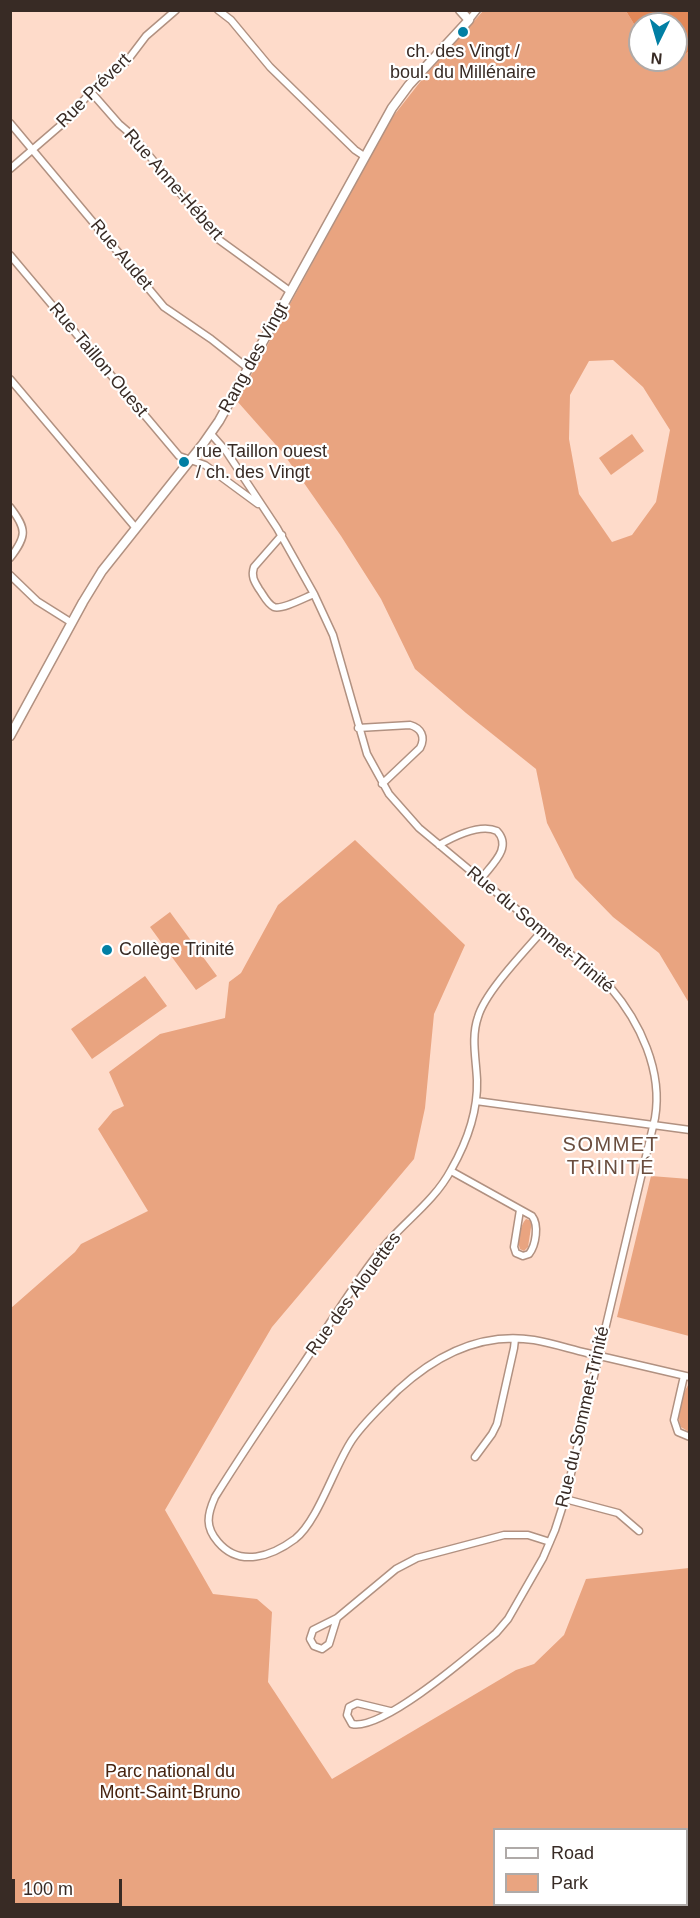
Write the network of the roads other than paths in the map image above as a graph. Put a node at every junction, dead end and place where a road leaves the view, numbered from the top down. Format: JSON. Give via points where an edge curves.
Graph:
{"nodes":[{"id":1,"x":176,"y":10,"type":"edge"},
{"id":2,"x":218,"y":10,"type":"edge"},
{"id":3,"x":460,"y":10,"type":"edge"},
{"id":4,"x":477,"y":10,"type":"edge"},
{"id":5,"x":469,"y":20,"type":"junction"},
{"id":6,"x":91,"y":92,"type":"junction"},
{"id":7,"x":10,"y":123,"type":"edge"},
{"id":8,"x":33,"y":150,"type":"junction"},
{"id":9,"x":364,"y":156,"type":"junction"},
{"id":10,"x":10,"y":169,"type":"edge"},
{"id":11,"x":10,"y":255,"type":"edge"},
{"id":12,"x":291,"y":292,"type":"junction"},
{"id":13,"x":249,"y":369,"type":"junction"},
{"id":14,"x":10,"y":379,"type":"edge"},
{"id":15,"x":211,"y":434,"type":"junction"},
{"id":16,"x":190,"y":461,"type":"junction"},
{"id":17,"x":10,"y":507,"type":"edge"},
{"id":18,"x":267,"y":513,"type":"junction"},
{"id":19,"x":135,"y":527,"type":"junction"},
{"id":20,"x":282,"y":535,"type":"junction"},
{"id":21,"x":10,"y":558,"type":"edge"},
{"id":22,"x":10,"y":575,"type":"edge"},
{"id":23,"x":314,"y":594,"type":"junction"},
{"id":24,"x":72,"y":623,"type":"junction"},
{"id":25,"x":358,"y":728,"type":"junction"},
{"id":26,"x":11,"y":732,"type":"edge"},
{"id":27,"x":382,"y":784,"type":"junction"},
{"id":28,"x":439,"y":845,"type":"junction"},
{"id":29,"x":480,"y":879,"type":"junction"},
{"id":30,"x":543,"y":930,"type":"junction"},
{"id":31,"x":476,"y":1101,"type":"junction"},
{"id":32,"x":653,"y":1125,"type":"junction"},
{"id":33,"x":690,"y":1130,"type":"edge"},
{"id":34,"x":451,"y":1171,"type":"junction"},
{"id":35,"x":520,"y":1210,"type":"junction"},
{"id":36,"x":515,"y":1339,"type":"junction"},
{"id":37,"x":598,"y":1356,"type":"junction"},
{"id":38,"x":687,"y":1377,"type":"edge"},
{"id":39,"x":690,"y":1437,"type":"edge"},
{"id":40,"x":475,"y":1457,"type":"dead end"},
{"id":41,"x":565,"y":1498,"type":"junction"},
{"id":42,"x":639,"y":1531,"type":"dead end"},
{"id":43,"x":550,"y":1542,"type":"junction"},
{"id":44,"x":337,"y":1618,"type":"junction"},
{"id":45,"x":390,"y":1711,"type":"junction"}],
"edges":[{"from":1,"to":6,"type":"street","name":"Rue Prévert"},
{"from":2,"to":9,"type":"street","via":[[278,75]]},
{"from":3,"to":5,"type":"street"},
{"from":4,"to":5,"type":"street","name":"Rang des Vingt"},
{"from":5,"to":9,"type":"street","name":"Rang des Vingt","via":[[404,91]]},
{"from":6,"to":8,"type":"street","name":"Rue Prévert"},
{"from":6,"to":12,"type":"street","name":"Rue Anne-Hébert","via":[[133,136],[218,239]]},
{"from":7,"to":8,"type":"street","name":"Rue Audet"},
{"from":8,"to":10,"type":"street","name":"Rue Prévert"},
{"from":8,"to":13,"type":"street","name":"Rue Audet","via":[[164,307]]},
{"from":9,"to":12,"type":"street","name":"Rang des Vingt"},
{"from":11,"to":16,"type":"street","name":"Rue Taillon Ouest","via":[[162,437],[179,456]]},
{"from":12,"to":13,"type":"street","name":"Rang des Vingt"},
{"from":13,"to":15,"type":"street","name":"Rang des Vingt"},
{"from":14,"to":19,"type":"street"},
{"from":15,"to":16,"type":"street","name":"Rang des Vingt"},
{"from":15,"to":18,"type":"street","name":"Rue du Sommet-Trinité"},
{"from":16,"to":18,"type":"street","name":"Rue du Sommet-Trinité","via":[[205,465]]},
{"from":16,"to":19,"type":"street","name":"Rang des Vingt"},
{"from":17,"to":21,"type":"street","via":[[24,531]]},
{"from":18,"to":20,"type":"street","name":"Rue du Sommet-Trinité"},
{"from":19,"to":24,"type":"street","name":"Rang des Vingt","via":[[97,577]]},
{"from":20,"to":23,"type":"street","name":"Rue du Sommet-Trinité"},
{"from":20,"to":23,"type":"street","via":[[254,567],[254,581],[276,608]]},
{"from":22,"to":24,"type":"street","via":[[37,601]]},
{"from":23,"to":25,"type":"street","name":"Rue du Sommet-Trinité","via":[[333,634]]},
{"from":24,"to":26,"type":"street","name":"Rang des Vingt"},
{"from":25,"to":27,"type":"street","name":"Rue du Sommet-Trinité"},
{"from":25,"to":27,"type":"street","via":[[410,725],[422,734],[420,748]]},
{"from":27,"to":28,"type":"street","name":"Rue du Sommet-Trinité","via":[[407,816]]},
{"from":28,"to":29,"type":"street","name":"Rue du Sommet-Trinité"},
{"from":28,"to":29,"type":"street","via":[[484,828],[496,831],[502,839],[502,849]]},
{"from":29,"to":30,"type":"street","name":"Rue du Sommet-Trinité"},
{"from":30,"to":31,"type":"street","name":"Rue des Alouettes","via":[[478,1014],[474,1045]]},
{"from":30,"to":32,"type":"street","name":"Rue du Sommet-Trinité","via":[[603,980],[635,1021],[654,1076]]},
{"from":31,"to":32,"type":"street"},
{"from":31,"to":34,"type":"street","name":"Rue des Alouettes","via":[[471,1127]]},
{"from":32,"to":33,"type":"street"},
{"from":32,"to":37,"type":"street","name":"Rue du Sommet-Trinité"},
{"from":34,"to":35,"type":"street"},
{"from":34,"to":36,"type":"street","name":"Rue des Alouettes","via":[[428,1202],[376,1255],[215,1497],[208,1518],[210,1531],[226,1551],[236,1556],[261,1556],[283,1547],[308,1525],[359,1430],[415,1375],[453,1351]]},
{"from":35,"to":35,"type":"street","via":[[514,1246],[516,1253],[523,1256],[532,1250],[536,1224],[534,1217]]},
{"from":36,"to":37,"type":"street"},
{"from":36,"to":40,"type":"street","via":[[497,1424]]},
{"from":37,"to":38,"type":"street"},
{"from":37,"to":41,"type":"street","name":"Rue du Sommet-Trinité"},
{"from":38,"to":39,"type":"street","via":[[674,1422],[678,1432]]},
{"from":41,"to":42,"type":"street","via":[[618,1513]]},
{"from":41,"to":43,"type":"street","name":"Rue du Sommet-Trinité"},
{"from":43,"to":44,"type":"street","via":[[528,1535],[504,1535],[417,1558],[396,1569]]},
{"from":43,"to":45,"type":"street","name":"Rue du Sommet-Trinité","via":[[500,1630],[411,1701]]},
{"from":44,"to":44,"type":"street","via":[[313,1630],[310,1639],[314,1646],[322,1649],[330,1643]]},
{"from":45,"to":45,"type":"street","name":"Rue du Sommet-Trinité","via":[[357,1703],[346,1713],[349,1721],[357,1725]]}]}
